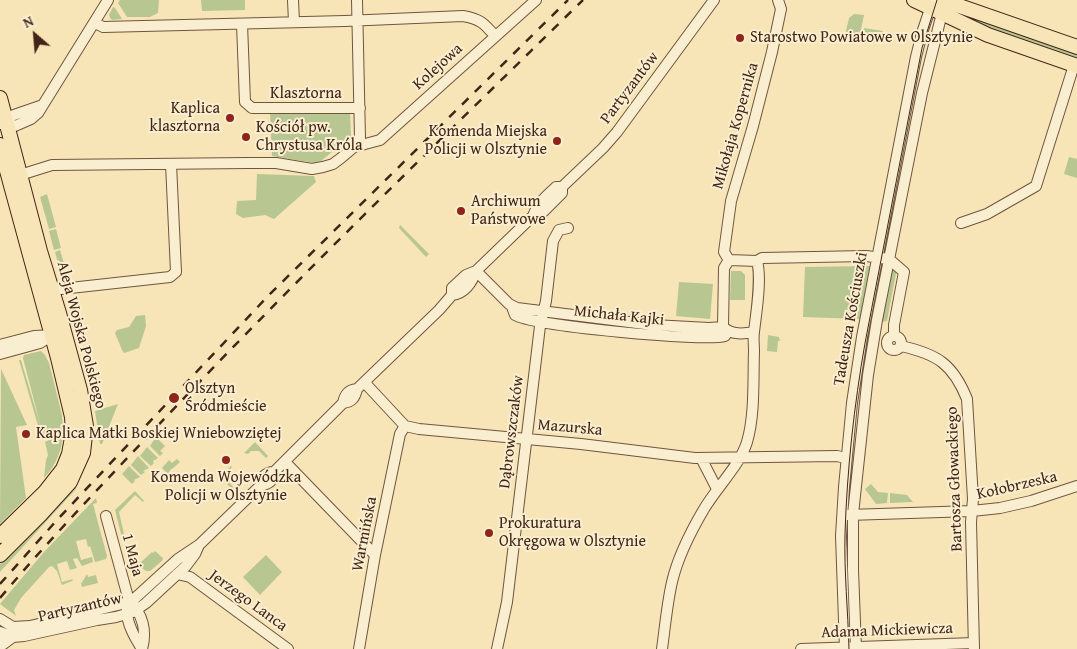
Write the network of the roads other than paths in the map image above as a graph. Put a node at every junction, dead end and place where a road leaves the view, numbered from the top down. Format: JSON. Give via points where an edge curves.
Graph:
{"nodes":[{"id":1,"x":108,"y":0,"type":"edge"},
{"id":2,"x":293,"y":0,"type":"edge"},
{"id":3,"x":356,"y":0,"type":"edge"},
{"id":4,"x":536,"y":0,"type":"edge"},
{"id":5,"x":714,"y":0,"type":"edge"},
{"id":6,"x":778,"y":0,"type":"edge"},
{"id":7,"x":914,"y":0,"type":"edge"},
{"id":8,"x":940,"y":4,"type":"edge"},
{"id":9,"x":357,"y":20,"type":"junction"},
{"id":10,"x":294,"y":22,"type":"junction"},
{"id":11,"x":95,"y":23,"type":"junction"},
{"id":12,"x":242,"y":24,"type":"junction"},
{"id":13,"x":495,"y":36,"type":"junction"},
{"id":14,"x":1077,"y":47,"type":"edge"},
{"id":15,"x":1076,"y":65,"type":"edge"},
{"id":16,"x":0,"y":98,"type":"edge"},
{"id":17,"x":360,"y":108,"type":"junction"},
{"id":18,"x":3,"y":123,"type":"edge"},
{"id":19,"x":0,"y":145,"type":"edge"},
{"id":20,"x":359,"y":146,"type":"junction"},
{"id":21,"x":171,"y":164,"type":"junction"},
{"id":22,"x":20,"y":175,"type":"junction"},
{"id":23,"x":961,"y":223,"type":"dead end"},
{"id":24,"x":568,"y":228,"type":"dead end"},
{"id":25,"x":878,"y":257,"type":"junction"},
{"id":26,"x":889,"y":259,"type":"junction"},
{"id":27,"x":729,"y":260,"type":"junction"},
{"id":28,"x":757,"y":261,"type":"junction"},
{"id":29,"x":476,"y":272,"type":"junction"},
{"id":30,"x":52,"y":290,"type":"junction"},
{"id":31,"x":542,"y":317,"type":"junction"},
{"id":32,"x":725,"y":329,"type":"junction"},
{"id":33,"x":754,"y":332,"type":"junction"},
{"id":34,"x":58,"y":334,"type":"junction"},
{"id":35,"x":0,"y":345,"type":"edge"},
{"id":36,"x":0,"y":354,"type":"edge"},
{"id":37,"x":361,"y":386,"type":"junction"},
{"id":38,"x":405,"y":426,"type":"junction"},
{"id":39,"x":526,"y":439,"type":"junction"},
{"id":40,"x":701,"y":458,"type":"junction"},
{"id":41,"x":740,"y":458,"type":"junction"},
{"id":42,"x":846,"y":458,"type":"junction"},
{"id":43,"x":285,"y":462,"type":"junction"},
{"id":44,"x":1077,"y":486,"type":"edge"},
{"id":45,"x":717,"y":489,"type":"junction"},
{"id":46,"x":972,"y":511,"type":"junction"},
{"id":47,"x":853,"y":514,"type":"junction"},
{"id":48,"x":842,"y":515,"type":"junction"},
{"id":49,"x":106,"y":516,"type":"dead end"},
{"id":50,"x":0,"y":536,"type":"edge"},
{"id":51,"x":199,"y":546,"type":"junction"},
{"id":52,"x":375,"y":554,"type":"junction"},
{"id":53,"x":0,"y":555,"type":"edge"},
{"id":54,"x":186,"y":566,"type":"junction"},
{"id":55,"x":177,"y":574,"type":"junction"},
{"id":56,"x":190,"y":577,"type":"junction"},
{"id":57,"x":129,"y":601,"type":"junction"},
{"id":58,"x":137,"y":609,"type":"junction"},
{"id":59,"x":127,"y":614,"type":"junction"},
{"id":60,"x":0,"y":619,"type":"edge"},
{"id":61,"x":0,"y":632,"type":"edge"},
{"id":62,"x":13,"y":637,"type":"junction"},
{"id":63,"x":2,"y":644,"type":"edge"},
{"id":64,"x":974,"y":646,"type":"edge"},
{"id":65,"x":845,"y":648,"type":"edge"},
{"id":66,"x":856,"y":648,"type":"edge"},
{"id":67,"x":142,"y":649,"type":"edge"},
{"id":68,"x":288,"y":649,"type":"edge"},
{"id":69,"x":359,"y":649,"type":"edge"},
{"id":70,"x":497,"y":649,"type":"edge"},
{"id":71,"x":662,"y":649,"type":"edge"},
{"id":72,"x":801,"y":649,"type":"edge"}],
"edges":[{"from":1,"to":11,"type":"street"},
{"from":2,"to":10,"type":"street"},
{"from":3,"to":9,"type":"street"},
{"from":4,"to":13,"type":"street","name":"Kolejowa"},
{"from":5,"to":29,"type":"street","name":"Partyzantów","via":[[603,148],[562,188],[556,187],[536,205],[533,216]]},
{"from":6,"to":27,"type":"street","name":"Mikołaja Kopernika","via":[[781,9],[772,52],[731,201],[724,252]]},
{"from":7,"to":8,"type":"main road"},
{"from":8,"to":14,"type":"main road"},
{"from":8,"to":15,"type":"main road","via":[[996,38]]},
{"from":8,"to":25,"type":"street","name":"Tadeusza Kościuszki","via":[[917,51]]},
{"from":8,"to":26,"type":"street","name":"Tadeusza Kościuszki"},
{"from":9,"to":10,"type":"street"},
{"from":9,"to":13,"type":"street","via":[[462,16],[484,23]]},
{"from":9,"to":17,"type":"street"},
{"from":10,"to":12,"type":"street"},
{"from":11,"to":12,"type":"street","via":[[104,27]]},
{"from":11,"to":18,"type":"street","via":[[43,104]]},
{"from":12,"to":17,"type":"street","name":"Klasztorna","via":[[245,102],[252,108]]},
{"from":13,"to":20,"type":"street","name":"Kolejowa","via":[[380,140]]},
{"from":15,"to":23,"type":"street","via":[[1036,186],[987,214]]},
{"from":16,"to":18,"type":"main road","name":"Aleja Wojska Polskiego"},
{"from":17,"to":20,"type":"street"},
{"from":18,"to":22,"type":"main road","name":"Aleja Wojska Polskiego"},
{"from":19,"to":34,"type":"main road","name":"Aleja Wojska Polskiego"},
{"from":20,"to":21,"type":"street","name":"Kolejowa","via":[[333,164],[312,169],[276,163]]},
{"from":21,"to":22,"type":"street","via":[[52,165]]},
{"from":21,"to":30,"type":"street","via":[[176,272],[170,277]]},
{"from":22,"to":30,"type":"main road","name":"Aleja Wojska Polskiego"},
{"from":24,"to":31,"type":"street","name":"Dąbrowszczaków","via":[[559,230],[554,239]]},
{"from":25,"to":26,"type":"street"},
{"from":25,"to":28,"type":"street","via":[[762,258]]},
{"from":25,"to":42,"type":"street","name":"Tadeusza Kościuszki","via":[[858,359]]},
{"from":26,"to":46,"type":"street","name":"Bartosza Głowackiego","via":[[904,272],[894,336],[887,341],[889,348],[895,350],[901,346],[923,351],[944,364],[954,372],[967,399]]},
{"from":26,"to":47,"type":"street","name":"Tadeusza Kościuszki","via":[[869,365]]},
{"from":27,"to":28,"type":"street"},
{"from":27,"to":32,"type":"street","name":"Mikołaja Kopernika","via":[[724,268]]},
{"from":28,"to":33,"type":"street"},
{"from":29,"to":31,"type":"street","name":"Michała Kajki","via":[[512,307],[515,315]]},
{"from":29,"to":37,"type":"street","name":"Partyzantów","via":[[459,294],[452,295]]},
{"from":30,"to":34,"type":"main road","name":"Aleja Wojska Polskiego"},
{"from":31,"to":32,"type":"street","name":"Michała Kajki"},
{"from":31,"to":39,"type":"street","name":"Dąbrowszczaków"},
{"from":32,"to":33,"type":"street","name":"Michała Kajki","via":[[745,334]]},
{"from":33,"to":41,"type":"street","via":[[750,431]]},
{"from":34,"to":35,"type":"street","via":[[34,336]]},
{"from":34,"to":36,"type":"street","via":[[40,343]]},
{"from":34,"to":50,"type":"main road","name":"Aleja Wojska Polskiego","via":[[74,432],[69,454],[55,480]]},
{"from":34,"to":53,"type":"main road","name":"Aleja Wojska Polskiego","via":[[80,390],[86,426],[83,453],[70,482]]},
{"from":37,"to":38,"type":"street"},
{"from":37,"to":43,"type":"street","name":"Partyzantów","via":[[353,399],[343,404]]},
{"from":38,"to":39,"type":"street","name":"Mazurska"},
{"from":38,"to":52,"type":"street","name":"Warmińska","via":[[400,434]]},
{"from":39,"to":40,"type":"street","name":"Mazurska"},
{"from":39,"to":70,"type":"street","name":"Dąbrowszczaków","via":[[507,602]]},
{"from":40,"to":41,"type":"street","name":"Mazurska"},
{"from":40,"to":45,"type":"street"},
{"from":41,"to":42,"type":"street","name":"Mazurska"},
{"from":41,"to":45,"type":"street"},
{"from":42,"to":48,"type":"street","name":"Tadeusza Kościuszki"},
{"from":43,"to":51,"type":"street","name":"Partyzantów","via":[[274,472],[268,472],[260,486]]},
{"from":43,"to":52,"type":"street"},
{"from":44,"to":46,"type":"street","name":"Kołobrzeska","via":[[1031,501]]},
{"from":45,"to":71,"type":"street","via":[[680,557],[672,581]]},
{"from":46,"to":47,"type":"street","name":"Kołobrzeska"},
{"from":46,"to":64,"type":"street","name":"Bartosza Głowackiego"},
{"from":47,"to":48,"type":"street","name":"Kołobrzeska"},
{"from":47,"to":66,"type":"street","name":"Tadeusza Kościuszki"},
{"from":48,"to":65,"type":"street","name":"Tadeusza Kościuszki"},
{"from":49,"to":57,"type":"street","name":"1 Maja"},
{"from":51,"to":54,"type":"street","name":"Partyzantów"},
{"from":51,"to":57,"type":"street","name":"Partyzantów","via":[[178,559]]},
{"from":52,"to":69,"type":"street","name":"Warmińska"},
{"from":54,"to":55,"type":"street","name":"Partyzantów"},
{"from":54,"to":56,"type":"street","name":"Jerzego Lanca"},
{"from":55,"to":56,"type":"street","name":"Jerzego Lanca"},
{"from":55,"to":58,"type":"street","name":"Partyzantów"},
{"from":56,"to":68,"type":"street","name":"Jerzego Lanca"},
{"from":57,"to":58,"type":"street","name":"1 Maja"},
{"from":57,"to":59,"type":"street","name":"1 Maja"},
{"from":57,"to":60,"type":"street","name":"Partyzantów","via":[[30,626],[13,627]]},
{"from":58,"to":59,"type":"street","name":"Partyzantów"},
{"from":58,"to":67,"type":"street","name":"1 Maja","via":[[145,638]]},
{"from":59,"to":62,"type":"street","name":"Partyzantów"},
{"from":59,"to":67,"type":"street","name":"1 Maja"},
{"from":61,"to":62,"type":"street"},
{"from":62,"to":63,"type":"street"},
{"from":64,"to":66,"type":"street","name":"Adama Mickiewicza"},
{"from":65,"to":66,"type":"street","name":"Adama Mickiewicza"},
{"from":65,"to":72,"type":"street","name":"Adama Mickiewicza"}]}
